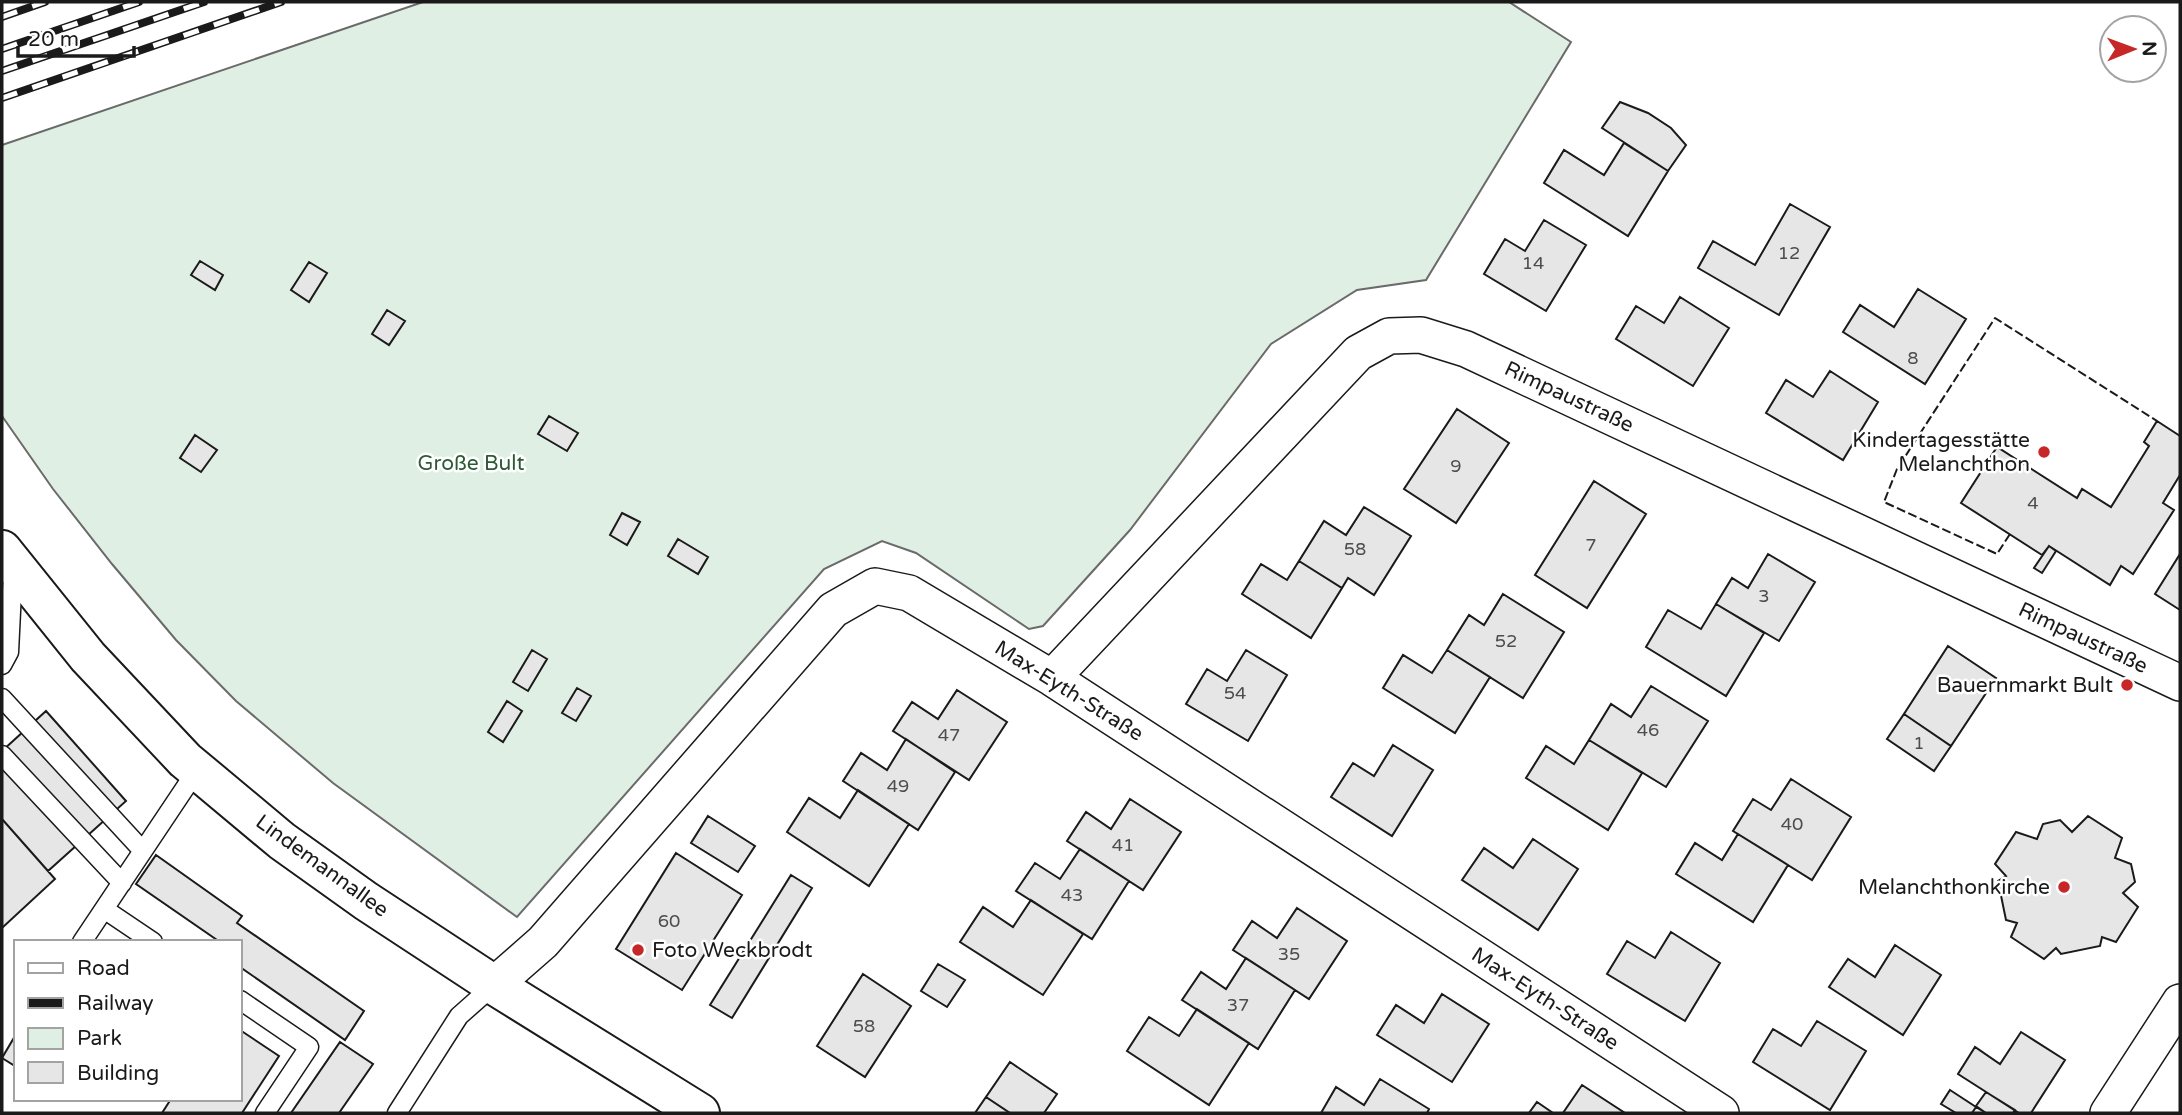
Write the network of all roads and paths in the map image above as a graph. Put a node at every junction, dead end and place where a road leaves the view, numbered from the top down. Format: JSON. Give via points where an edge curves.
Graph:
{"nodes":[{"id":1,"x":5,"y":565,"type":"edge"},
{"id":2,"x":2,"y":665,"type":"edge"},
{"id":3,"x":1052,"y":678,"type":"junction"},
{"id":4,"x":2180,"y":683,"type":"edge"},
{"id":5,"x":2,"y":698,"type":"edge"},
{"id":6,"x":2,"y":754,"type":"edge"},
{"id":7,"x":197,"y":770,"type":"junction"},
{"id":8,"x":143,"y":851,"type":"junction"},
{"id":9,"x":122,"y":883,"type":"junction"},
{"id":10,"x":104,"y":909,"type":"junction"},
{"id":11,"x":83,"y":940,"type":"edge"},
{"id":12,"x":150,"y":940,"type":"edge"},
{"id":13,"x":494,"y":985,"type":"junction"},
{"id":14,"x":242,"y":1001,"type":"edge"},
{"id":15,"x":2180,"y":1002,"type":"edge"},
{"id":16,"x":265,"y":1113,"type":"edge"},
{"id":17,"x":397,"y":1113,"type":"edge"},
{"id":18,"x":700,"y":1113,"type":"edge"},
{"id":19,"x":1721,"y":1113,"type":"edge"},
{"id":20,"x":2108,"y":1113,"type":"edge"}],
"edges":[{"from":1,"to":2,"type":"lane","via":[[9,652]]},
{"from":1,"to":7,"type":"street","name":"Lindemannallee"},
{"from":3,"to":4,"type":"street","name":"Rimpaustraße","via":[[1358,353],[1389,336],[1421,335],[1466,349]]},
{"from":3,"to":13,"type":"street","name":"Max-Eyth-Straße","via":[[909,593],[875,586],[833,610],[542,942]]},
{"from":3,"to":19,"type":"street","name":"Max-Eyth-Straße"},
{"from":5,"to":8,"type":"lane"},
{"from":6,"to":9,"type":"lane"},
{"from":7,"to":8,"type":"lane"},
{"from":7,"to":13,"type":"street","name":"Lindemannallee","via":[[282,841]]},
{"from":8,"to":9,"type":"lane"},
{"from":9,"to":10,"type":"lane"},
{"from":10,"to":11,"type":"lane"},
{"from":10,"to":12,"type":"lane"},
{"from":13,"to":17,"type":"lane","via":[[459,1016]]},
{"from":13,"to":18,"type":"street","name":"Lindemannallee"},
{"from":14,"to":16,"type":"lane","via":[[309,1047]]},
{"from":15,"to":20,"type":"street"}]}
